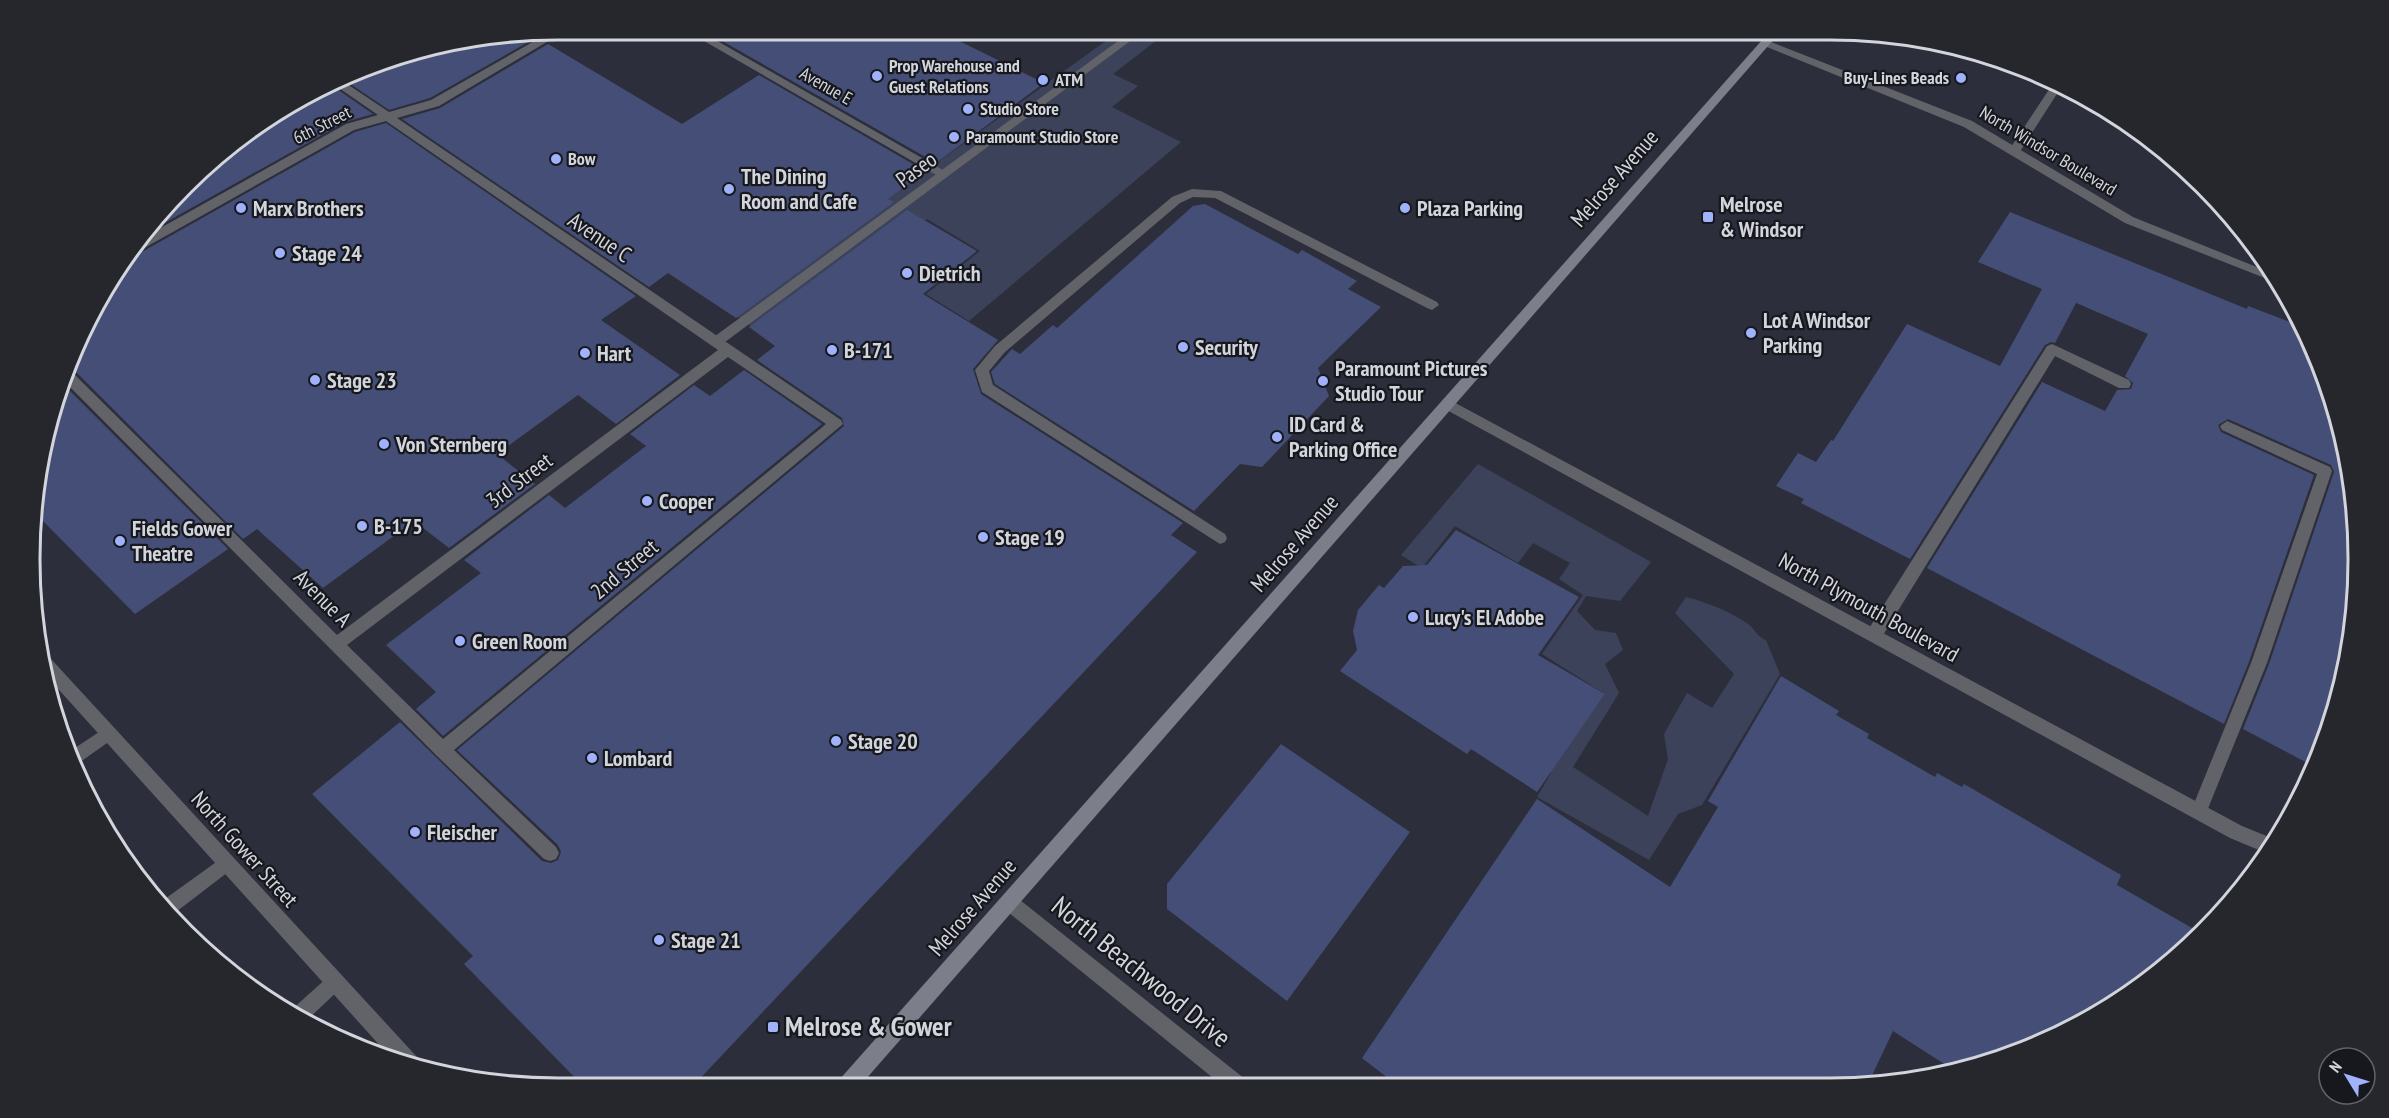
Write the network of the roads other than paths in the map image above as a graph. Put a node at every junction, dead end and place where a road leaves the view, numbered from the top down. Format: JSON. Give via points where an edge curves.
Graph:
{"nodes":[{"id":1,"x":708,"y":40,"type":"edge"},
{"id":2,"x":1126,"y":40,"type":"edge"},
{"id":3,"x":1769,"y":40,"type":"edge"},
{"id":4,"x":543,"y":41,"type":"edge"},
{"id":5,"x":1766,"y":43,"type":"junction"},
{"id":6,"x":345,"y":87,"type":"edge"},
{"id":7,"x":2053,"y":91,"type":"edge"},
{"id":8,"x":387,"y":117,"type":"junction"},
{"id":9,"x":2015,"y":150,"type":"junction"},
{"id":10,"x":944,"y":174,"type":"junction"},
{"id":11,"x":151,"y":239,"type":"edge"},
{"id":12,"x":2263,"y":274,"type":"edge"},
{"id":13,"x":1432,"y":305,"type":"dead end"},
{"id":14,"x":722,"y":346,"type":"junction"},
{"id":15,"x":72,"y":381,"type":"edge"},
{"id":16,"x":2124,"y":384,"type":"dead end"},
{"id":17,"x":1448,"y":404,"type":"junction"},
{"id":18,"x":836,"y":424,"type":"joint"},
{"id":19,"x":2227,"y":426,"type":"dead end"},
{"id":20,"x":1220,"y":538,"type":"dead end"},
{"id":21,"x":1874,"y":635,"type":"junction"},
{"id":22,"x":337,"y":644,"type":"junction"},
{"id":23,"x":53,"y":673,"type":"edge"},
{"id":24,"x":108,"y":734,"type":"junction"},
{"id":25,"x":442,"y":750,"type":"junction"},
{"id":26,"x":79,"y":754,"type":"edge"},
{"id":27,"x":2199,"y":812,"type":"junction"},
{"id":28,"x":2263,"y":843,"type":"edge"},
{"id":29,"x":550,"y":853,"type":"dead end"},
{"id":30,"x":226,"y":862,"type":"junction"},
{"id":31,"x":1009,"y":902,"type":"junction"},
{"id":32,"x":172,"y":904,"type":"edge"},
{"id":33,"x":335,"y":982,"type":"junction"},
{"id":34,"x":304,"y":1010,"type":"edge"},
{"id":35,"x":399,"y":1052,"type":"edge"},
{"id":36,"x":854,"y":1078,"type":"edge"},
{"id":37,"x":1228,"y":1078,"type":"edge"}],
"edges":[{"from":1,"to":10,"type":"street","name":"Avenue E"},
{"from":2,"to":10,"type":"street","name":"Paseo"},
{"from":3,"to":5,"type":"main road","name":"Melrose Avenue"},
{"from":4,"to":8,"type":"street","name":"6th Street","via":[[435,103]]},
{"from":5,"to":9,"type":"street","name":"North Windsor Boulevard","via":[[1968,124]]},
{"from":5,"to":17,"type":"main road","name":"Melrose Avenue"},
{"from":6,"to":8,"type":"street","name":"Avenue C"},
{"from":7,"to":9,"type":"street"},
{"from":8,"to":11,"type":"street","name":"6th Street","via":[[350,128]]},
{"from":8,"to":14,"type":"street","name":"Avenue C"},
{"from":9,"to":12,"type":"street","name":"North Windsor Boulevard","via":[[2129,219]]},
{"from":10,"to":14,"type":"street","name":"Paseo"},
{"from":13,"to":20,"type":"street","via":[[1217,194],[1192,193],[1167,207],[1000,349],[982,370],[987,388]]},
{"from":14,"to":18,"type":"street","name":"Avenue C"},
{"from":14,"to":22,"type":"street","name":"3rd Street"},
{"from":15,"to":22,"type":"street","name":"Avenue A"},
{"from":16,"to":21,"type":"street","via":[[2052,349]]},
{"from":17,"to":21,"type":"street","name":"North Plymouth Boulevard"},
{"from":17,"to":31,"type":"main road","name":"Melrose Avenue"},
{"from":18,"to":25,"type":"street","name":"2nd Street"},
{"from":19,"to":27,"type":"street","via":[[2325,471],[2259,663]]},
{"from":21,"to":27,"type":"street","name":"North Plymouth Boulevard"},
{"from":22,"to":25,"type":"street","name":"Avenue A"},
{"from":23,"to":24,"type":"street","name":"North Gower Street"},
{"from":24,"to":26,"type":"street"},
{"from":24,"to":30,"type":"street","name":"North Gower Street"},
{"from":25,"to":29,"type":"street","name":"Avenue A"},
{"from":27,"to":28,"type":"street","name":"North Plymouth Boulevard"},
{"from":30,"to":32,"type":"street"},
{"from":30,"to":33,"type":"street","name":"North Gower Street"},
{"from":31,"to":36,"type":"main road","name":"Melrose Avenue"},
{"from":31,"to":37,"type":"street","name":"North Beachwood Drive"},
{"from":33,"to":34,"type":"street"},
{"from":33,"to":35,"type":"street","name":"North Gower Street"}]}
